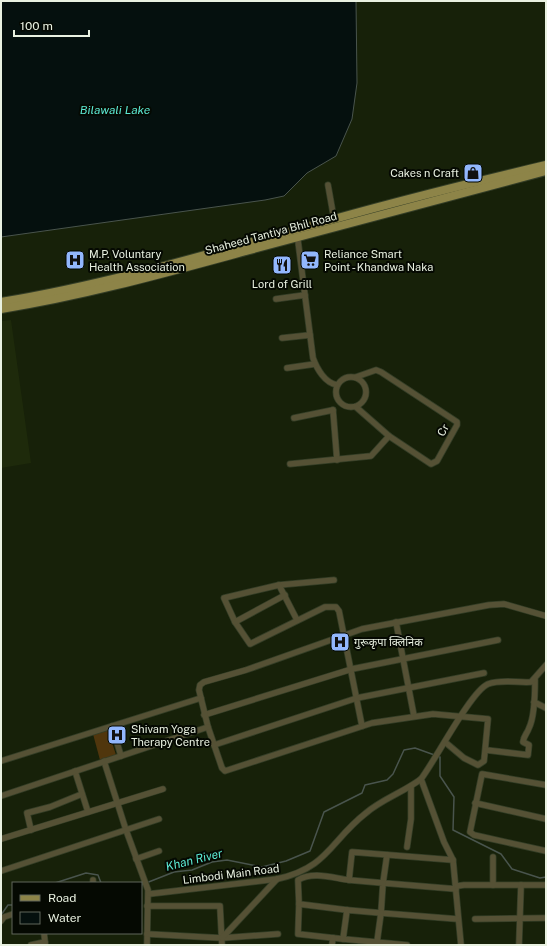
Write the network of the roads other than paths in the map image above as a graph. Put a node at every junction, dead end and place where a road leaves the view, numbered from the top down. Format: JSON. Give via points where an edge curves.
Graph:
{"nodes":[{"id":1,"x":546,"y":164,"type":"edge"},
{"id":2,"x":546,"y":171,"type":"edge"},
{"id":3,"x":328,"y":185,"type":"dead end"},
{"id":4,"x":334,"y":219,"type":"junction"},
{"id":5,"x":297,"y":233,"type":"junction"},
{"id":6,"x":305,"y":296,"type":"junction"},
{"id":7,"x":276,"y":299,"type":"dead end"},
{"id":8,"x":1,"y":302,"type":"edge"},
{"id":9,"x":1,"y":309,"type":"edge"},
{"id":10,"x":310,"y":335,"type":"junction"},
{"id":11,"x":282,"y":338,"type":"dead end"},
{"id":12,"x":315,"y":364,"type":"junction"},
{"id":13,"x":287,"y":368,"type":"dead end"},
{"id":14,"x":356,"y":377,"type":"junction"},
{"id":15,"x":337,"y":385,"type":"junction"},
{"id":16,"x":339,"y":403,"type":"junction"},
{"id":17,"x":356,"y":407,"type":"junction"},
{"id":18,"x":333,"y":410,"type":"junction"},
{"id":19,"x":294,"y":418,"type":"dead end"},
{"id":20,"x":389,"y":436,"type":"junction"},
{"id":21,"x":337,"y":460,"type":"junction"},
{"id":22,"x":290,"y":464,"type":"dead end"},
{"id":23,"x":334,"y":580,"type":"dead end"},
{"id":24,"x":279,"y":585,"type":"junction"},
{"id":25,"x":284,"y":596,"type":"junction"},
{"id":26,"x":546,"y":616,"type":"edge"},
{"id":27,"x":297,"y":620,"type":"junction"},
{"id":28,"x":235,"y":622,"type":"junction"},
{"id":29,"x":396,"y":622,"type":"junction"},
{"id":30,"x":344,"y":637,"type":"junction"},
{"id":31,"x":498,"y":640,"type":"dead end"},
{"id":32,"x":403,"y":658,"type":"junction"},
{"id":33,"x":546,"y":665,"type":"edge"},
{"id":34,"x":352,"y":669,"type":"junction"},
{"id":35,"x":484,"y":673,"type":"dead end"},
{"id":36,"x":535,"y":680,"type":"junction"},
{"id":37,"x":408,"y":687,"type":"junction"},
{"id":38,"x":201,"y":698,"type":"junction"},
{"id":39,"x":357,"y":698,"type":"junction"},
{"id":40,"x":534,"y":702,"type":"junction"},
{"id":41,"x":546,"y":708,"type":"edge"},
{"id":42,"x":204,"y":715,"type":"junction"},
{"id":43,"x":414,"y":716,"type":"junction"},
{"id":44,"x":462,"y":716,"type":"junction"},
{"id":45,"x":112,"y":726,"type":"junction"},
{"id":46,"x":362,"y":726,"type":"junction"},
{"id":47,"x":208,"y":727,"type":"junction"},
{"id":48,"x":445,"y":742,"type":"junction"},
{"id":49,"x":214,"y":745,"type":"junction"},
{"id":50,"x":486,"y":750,"type":"junction"},
{"id":51,"x":121,"y":756,"type":"junction"},
{"id":52,"x":1,"y":761,"type":"edge"},
{"id":53,"x":104,"y":762,"type":"junction"},
{"id":54,"x":75,"y":771,"type":"junction"},
{"id":55,"x":420,"y":779,"type":"junction"},
{"id":56,"x":546,"y":785,"type":"edge"},
{"id":57,"x":411,"y":786,"type":"junction"},
{"id":58,"x":162,"y":789,"type":"dead end"},
{"id":59,"x":82,"y":794,"type":"junction"},
{"id":60,"x":1,"y":796,"type":"edge"},
{"id":61,"x":117,"y":803,"type":"junction"},
{"id":62,"x":475,"y":803,"type":"junction"},
{"id":63,"x":88,"y":812,"type":"junction"},
{"id":64,"x":159,"y":819,"type":"dead end"},
{"id":65,"x":546,"y":819,"type":"edge"},
{"id":66,"x":31,"y":830,"type":"junction"},
{"id":67,"x":126,"y":830,"type":"junction"},
{"id":68,"x":1,"y":839,"type":"edge"},
{"id":69,"x":407,"y":847,"type":"dead end"},
{"id":70,"x":159,"y":851,"type":"dead end"},
{"id":71,"x":546,"y":851,"type":"edge"},
{"id":72,"x":388,"y":855,"type":"junction"},
{"id":73,"x":493,"y":857,"type":"dead end"},
{"id":74,"x":136,"y":859,"type":"junction"},
{"id":75,"x":453,"y":860,"type":"junction"},
{"id":76,"x":1,"y":871,"type":"edge"},
{"id":77,"x":277,"y":879,"type":"junction"},
{"id":78,"x":349,"y":880,"type":"junction"},
{"id":79,"x":383,"y":884,"type":"junction"},
{"id":80,"x":493,"y":885,"type":"junction"},
{"id":81,"x":521,"y":885,"type":"junction"},
{"id":82,"x":546,"y":885,"type":"edge"},
{"id":83,"x":459,"y":886,"type":"junction"},
{"id":84,"x":149,"y":894,"type":"junction"},
{"id":85,"x":299,"y":904,"type":"junction"},
{"id":86,"x":147,"y":906,"type":"junction"},
{"id":87,"x":347,"y":910,"type":"junction"},
{"id":88,"x":382,"y":913,"type":"junction"},
{"id":89,"x":12,"y":914,"type":"edge"},
{"id":90,"x":475,"y":918,"type":"dead end"},
{"id":91,"x":520,"y":918,"type":"junction"},
{"id":92,"x":546,"y":918,"type":"edge"},
{"id":93,"x":457,"y":919,"type":"junction"},
{"id":94,"x":1,"y":921,"type":"edge"},
{"id":95,"x":44,"y":934,"type":"edge"},
{"id":96,"x":147,"y":934,"type":"junction"},
{"id":97,"x":278,"y":934,"type":"dead end"},
{"id":98,"x":222,"y":938,"type":"junction"},
{"id":99,"x":332,"y":938,"type":"junction"},
{"id":100,"x":343,"y":938,"type":"junction"},
{"id":101,"x":378,"y":942,"type":"junction"},
{"id":102,"x":45,"y":944,"type":"edge"},
{"id":103,"x":31,"y":945,"type":"edge"},
{"id":104,"x":147,"y":945,"type":"edge"},
{"id":105,"x":222,"y":945,"type":"edge"},
{"id":106,"x":332,"y":945,"type":"edge"},
{"id":107,"x":407,"y":945,"type":"edge"},
{"id":108,"x":461,"y":945,"type":"edge"},
{"id":109,"x":519,"y":945,"type":"edge"}],
"edges":[{"from":1,"to":4,"type":"main road","name":"Shaheed Tantiya Bhil Road"},
{"from":2,"to":5,"type":"main road","name":"Shaheed Tantiya Bhil Road"},
{"from":3,"to":4,"type":"street"},
{"from":4,"to":5,"type":"main road","name":"Shaheed Tantiya Bhil Road"},
{"from":5,"to":6,"type":"street"},
{"from":5,"to":8,"type":"main road","name":"Shaheed Tantiya Bhil Road","via":[[58,292]]},
{"from":5,"to":9,"type":"main road","name":"Shaheed Tantiya Bhil Road","via":[[192,266],[83,293]]},
{"from":6,"to":7,"type":"street"},
{"from":6,"to":10,"type":"street"},
{"from":10,"to":11,"type":"street"},
{"from":10,"to":12,"type":"street"},
{"from":12,"to":13,"type":"street"},
{"from":12,"to":15,"type":"street","via":[[328,382]]},
{"from":14,"to":15,"type":"street","via":[[345,378]]},
{"from":14,"to":17,"type":"street","via":[[364,384],[366,394]]},
{"from":14,"to":20,"type":"street","name":"Cr","via":[[376,370],[381,372],[457,423],[437,461],[431,464]]},
{"from":15,"to":16,"type":"street","via":[[335,392]]},
{"from":16,"to":17,"type":"street","via":[[345,407]]},
{"from":16,"to":18,"type":"street"},
{"from":17,"to":20,"type":"street","name":"Cr"},
{"from":18,"to":19,"type":"street"},
{"from":18,"to":21,"type":"street"},
{"from":20,"to":21,"type":"street","via":[[371,456]]},
{"from":21,"to":22,"type":"street"},
{"from":23,"to":24,"type":"street"},
{"from":24,"to":25,"type":"street"},
{"from":24,"to":28,"type":"street","via":[[226,596],[224,600]]},
{"from":25,"to":27,"type":"street"},
{"from":25,"to":28,"type":"street"},
{"from":26,"to":29,"type":"street","via":[[504,604],[489,604]]},
{"from":27,"to":28,"type":"street","via":[[250,644]]},
{"from":27,"to":30,"type":"street","via":[[325,607],[336,607]]},
{"from":29,"to":30,"type":"street","via":[[362,629]]},
{"from":29,"to":32,"type":"street"},
{"from":30,"to":34,"type":"street"},
{"from":30,"to":38,"type":"street","via":[[204,682],[199,690]]},
{"from":31,"to":32,"type":"street"},
{"from":32,"to":34,"type":"street"},
{"from":32,"to":37,"type":"street"},
{"from":33,"to":36,"type":"street"},
{"from":34,"to":39,"type":"street"},
{"from":34,"to":42,"type":"street"},
{"from":35,"to":37,"type":"street"},
{"from":36,"to":40,"type":"street"},
{"from":36,"to":44,"type":"street","name":"Limbodi Main Road","via":[[487,684],[474,697]]},
{"from":37,"to":39,"type":"street"},
{"from":37,"to":43,"type":"street"},
{"from":38,"to":42,"type":"street"},
{"from":38,"to":45,"type":"street"},
{"from":39,"to":46,"type":"street"},
{"from":39,"to":49,"type":"street"},
{"from":40,"to":41,"type":"street"},
{"from":40,"to":50,"type":"street","via":[[529,728],[524,734],[524,742],[529,744],[528,755]]},
{"from":42,"to":47,"type":"street"},
{"from":43,"to":44,"type":"street"},
{"from":43,"to":46,"type":"street"},
{"from":44,"to":48,"type":"street","name":"Limbodi Main Road"},
{"from":44,"to":50,"type":"street","via":[[488,719]]},
{"from":45,"to":51,"type":"street"},
{"from":45,"to":52,"type":"street"},
{"from":46,"to":49,"type":"street","via":[[229,771],[222,768]]},
{"from":47,"to":49,"type":"street"},
{"from":47,"to":51,"type":"street"},
{"from":48,"to":50,"type":"street","via":[[464,758],[478,765],[484,761]]},
{"from":48,"to":55,"type":"street","name":"Limbodi Main Road"},
{"from":51,"to":53,"type":"street"},
{"from":53,"to":54,"type":"street"},
{"from":53,"to":61,"type":"street"},
{"from":54,"to":59,"type":"street"},
{"from":54,"to":60,"type":"street"},
{"from":55,"to":57,"type":"street","name":"Limbodi Main Road"},
{"from":55,"to":75,"type":"street"},
{"from":56,"to":62,"type":"street","via":[[484,773]]},
{"from":57,"to":69,"type":"street","via":[[411,819]]},
{"from":57,"to":77,"type":"street","name":"Limbodi Main Road","via":[[366,812],[319,862],[293,876]]},
{"from":58,"to":61,"type":"street"},
{"from":59,"to":63,"type":"street"},
{"from":59,"to":66,"type":"street","via":[[27,813]]},
{"from":61,"to":63,"type":"street"},
{"from":61,"to":67,"type":"street"},
{"from":62,"to":65,"type":"street"},
{"from":62,"to":71,"type":"street","via":[[470,832],[472,834]]},
{"from":63,"to":66,"type":"street"},
{"from":64,"to":67,"type":"street"},
{"from":66,"to":68,"type":"street"},
{"from":67,"to":74,"type":"street"},
{"from":67,"to":76,"type":"street"},
{"from":70,"to":74,"type":"street"},
{"from":72,"to":75,"type":"street"},
{"from":72,"to":78,"type":"street","via":[[352,852]]},
{"from":72,"to":79,"type":"street"},
{"from":73,"to":80,"type":"street"},
{"from":74,"to":84,"type":"street"},
{"from":75,"to":83,"type":"street"},
{"from":77,"to":84,"type":"street","name":"Limbodi Main Road"},
{"from":77,"to":98,"type":"street"},
{"from":78,"to":79,"type":"street"},
{"from":78,"to":85,"type":"street","via":[[315,875],[304,877],[298,880]]},
{"from":79,"to":83,"type":"street"},
{"from":79,"to":88,"type":"street"},
{"from":80,"to":81,"type":"street"},
{"from":80,"to":83,"type":"street"},
{"from":81,"to":82,"type":"street"},
{"from":81,"to":91,"type":"street"},
{"from":83,"to":93,"type":"street"},
{"from":84,"to":86,"type":"street"},
{"from":85,"to":87,"type":"street"},
{"from":85,"to":99,"type":"street","via":[[298,934]]},
{"from":86,"to":96,"type":"street"},
{"from":86,"to":98,"type":"street","via":[[220,906]]},
{"from":87,"to":88,"type":"street"},
{"from":87,"to":100,"type":"street"},
{"from":88,"to":93,"type":"street"},
{"from":88,"to":101,"type":"street"},
{"from":89,"to":94,"type":"street"},
{"from":90,"to":91,"type":"street"},
{"from":91,"to":92,"type":"street"},
{"from":91,"to":109,"type":"street"},
{"from":93,"to":108,"type":"street"},
{"from":95,"to":102,"type":"street"},
{"from":96,"to":98,"type":"street"},
{"from":96,"to":104,"type":"street"},
{"from":97,"to":98,"type":"street"},
{"from":98,"to":105,"type":"street"},
{"from":99,"to":100,"type":"street"},
{"from":99,"to":106,"type":"street"},
{"from":100,"to":101,"type":"street"},
{"from":101,"to":107,"type":"street"},
{"from":102,"to":103,"type":"street"}]}
